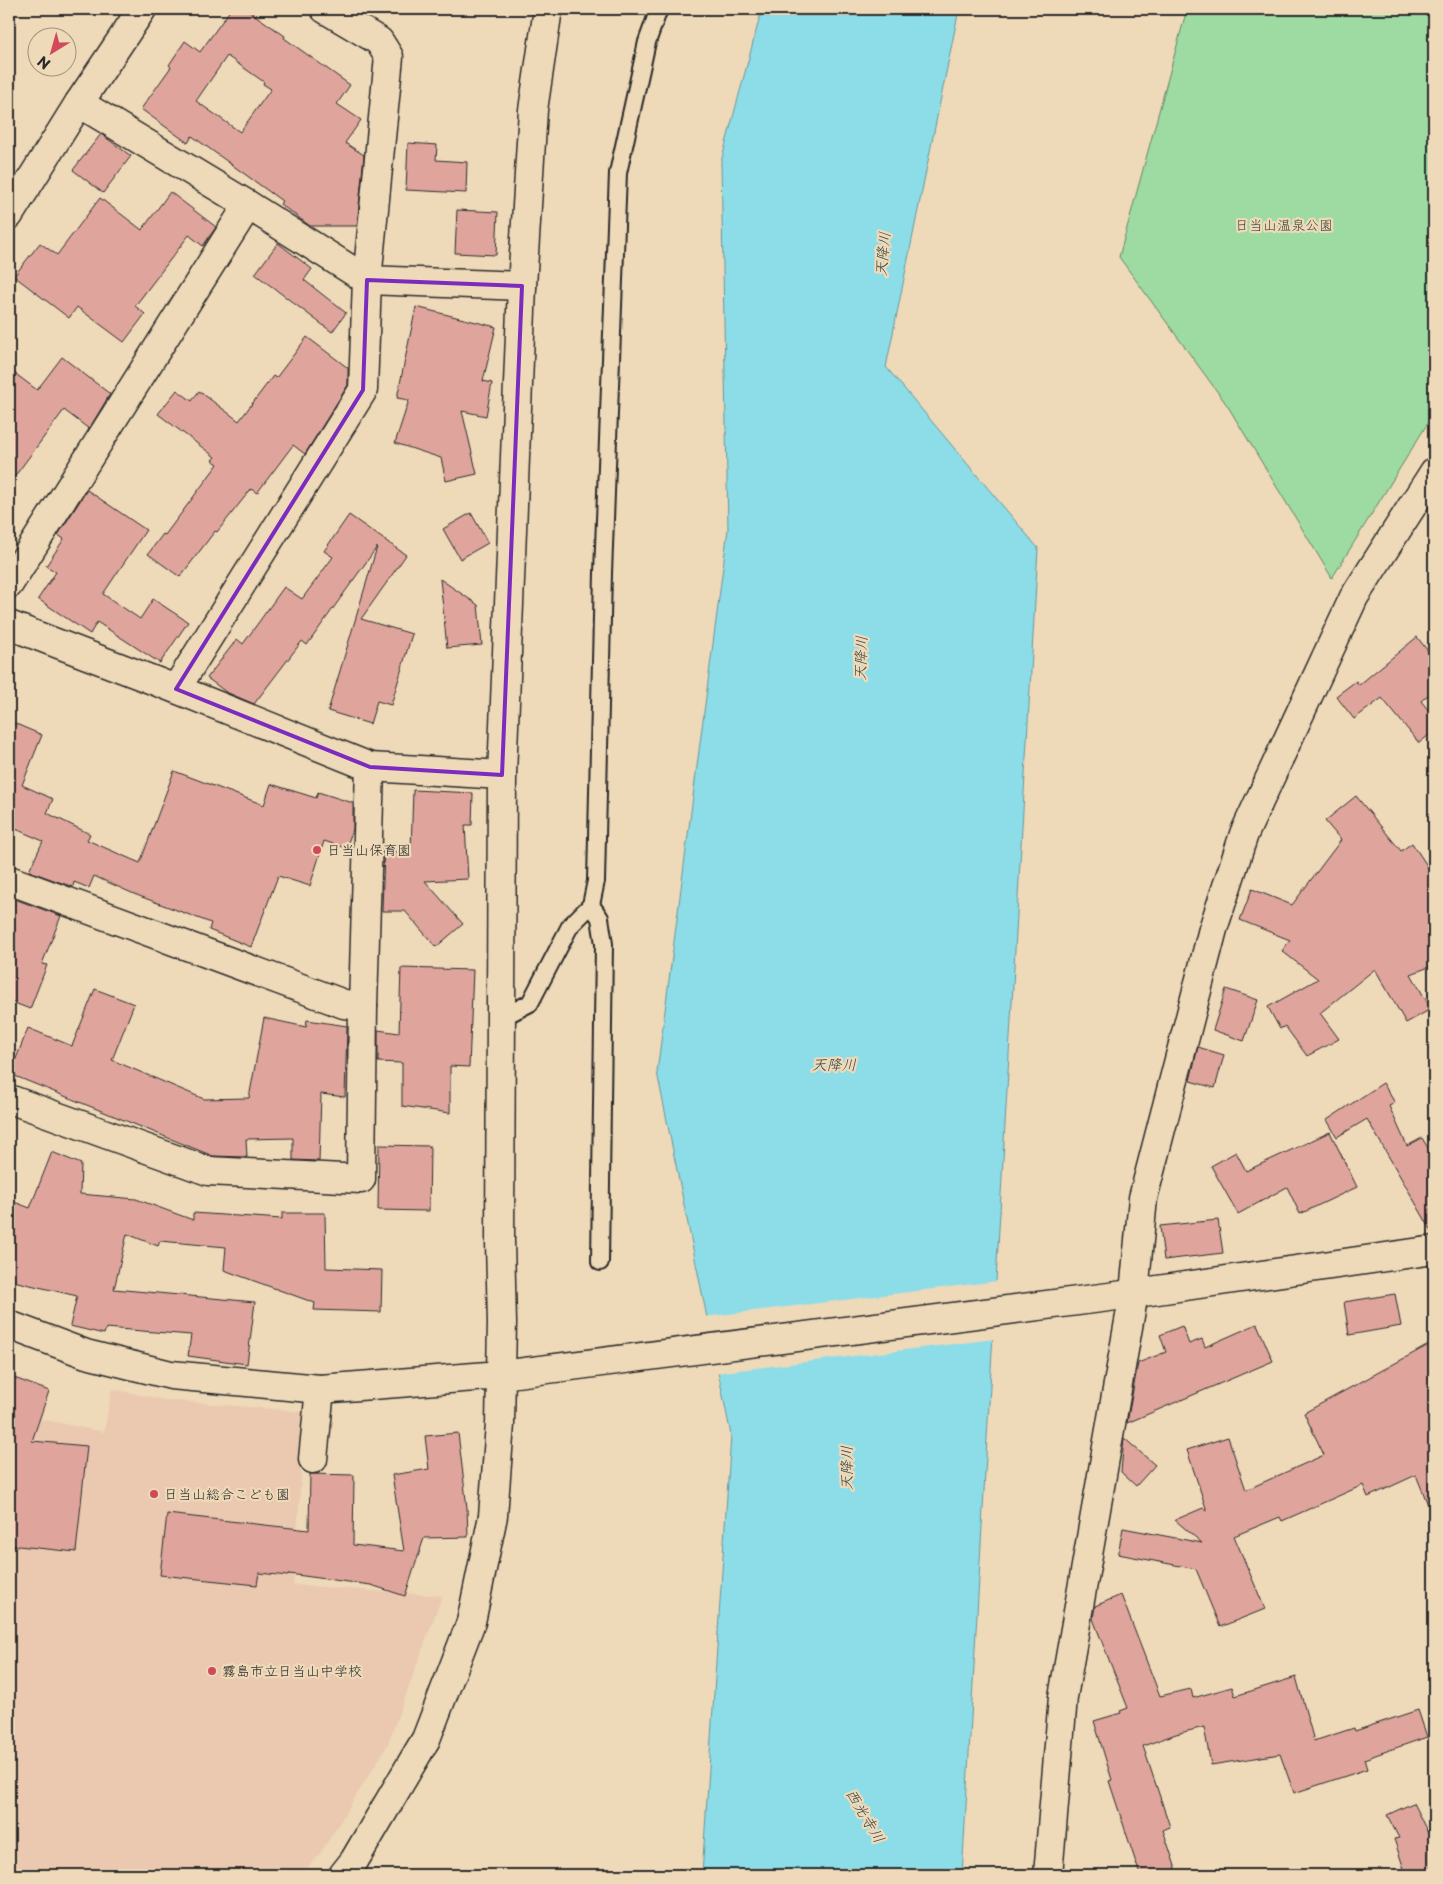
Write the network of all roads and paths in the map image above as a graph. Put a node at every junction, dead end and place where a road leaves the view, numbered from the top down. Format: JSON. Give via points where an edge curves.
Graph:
{"nodes":[{"id":1,"x":142,"y":9,"type":"edge"},
{"id":2,"x":325,"y":9,"type":"edge"},
{"id":3,"x":548,"y":9,"type":"edge"},
{"id":4,"x":659,"y":9,"type":"edge"},
{"id":5,"x":79,"y":103,"type":"junction"},
{"id":6,"x":248,"y":205,"type":"junction"},
{"id":7,"x":9,"y":215,"type":"edge"},
{"id":8,"x":367,"y":280,"type":"junction"},
{"id":9,"x":522,"y":286,"type":"junction"},
{"id":10,"x":1434,"y":472,"type":"edge"},
{"id":11,"x":9,"y":584,"type":"edge"},
{"id":12,"x":9,"y":625,"type":"edge"},
{"id":13,"x":176,"y":689,"type":"junction"},
{"id":14,"x":370,"y":767,"type":"junction"},
{"id":15,"x":502,"y":775,"type":"junction"},
{"id":16,"x":9,"y":880,"type":"edge"},
{"id":17,"x":591,"y":905,"type":"junction"},
{"id":18,"x":363,"y":1006,"type":"junction"},
{"id":19,"x":501,"y":1018,"type":"junction"},
{"id":20,"x":11,"y":1107,"type":"edge"},
{"id":21,"x":1434,"y":1250,"type":"edge"},
{"id":22,"x":600,"y":1262,"type":"dead end"},
{"id":23,"x":1122,"y":1295,"type":"junction"},
{"id":24,"x":9,"y":1325,"type":"edge"},
{"id":25,"x":508,"y":1374,"type":"junction"},
{"id":26,"x":320,"y":1389,"type":"junction"},
{"id":27,"x":313,"y":1459,"type":"dead end"},
{"id":28,"x":343,"y":1875,"type":"edge"},
{"id":29,"x":1048,"y":1875,"type":"edge"}],
"edges":[{"from":1,"to":5,"type":"street"},
{"from":2,"to":8,"type":"street","via":[[379,41],[389,57]]},
{"from":3,"to":9,"type":"street","via":[[533,110]]},
{"from":4,"to":17,"type":"lane","via":[[647,42],[618,173],[596,881]]},
{"from":5,"to":6,"type":"street"},
{"from":5,"to":7,"type":"street"},
{"from":6,"to":8,"type":"street"},
{"from":6,"to":11,"type":"street"},
{"from":8,"to":9,"type":"street"},
{"from":8,"to":13,"type":"street","via":[[363,390]]},
{"from":9,"to":15,"type":"street"},
{"from":10,"to":23,"type":"street","via":[[1354,597],[1244,834],[1213,928],[1143,1198]]},
{"from":12,"to":13,"type":"street"},
{"from":13,"to":14,"type":"street"},
{"from":14,"to":15,"type":"street"},
{"from":14,"to":18,"type":"street"},
{"from":15,"to":19,"type":"street"},
{"from":16,"to":18,"type":"street","via":[[344,1004]]},
{"from":17,"to":19,"type":"lane","via":[[570,926],[530,1003]]},
{"from":17,"to":22,"type":"lane","via":[[600,918],[604,944]]},
{"from":18,"to":20,"type":"street","via":[[361,1179],[208,1171]]},
{"from":19,"to":25,"type":"street"},
{"from":21,"to":23,"type":"street"},
{"from":23,"to":25,"type":"street"},
{"from":23,"to":29,"type":"street","via":[[1063,1697]]},
{"from":24,"to":26,"type":"street","via":[[86,1354],[171,1375]]},
{"from":25,"to":26,"type":"street"},
{"from":25,"to":28,"type":"street","via":[[500,1424],[493,1516],[471,1622],[426,1739],[354,1862]]},
{"from":26,"to":27,"type":"street"}]}
